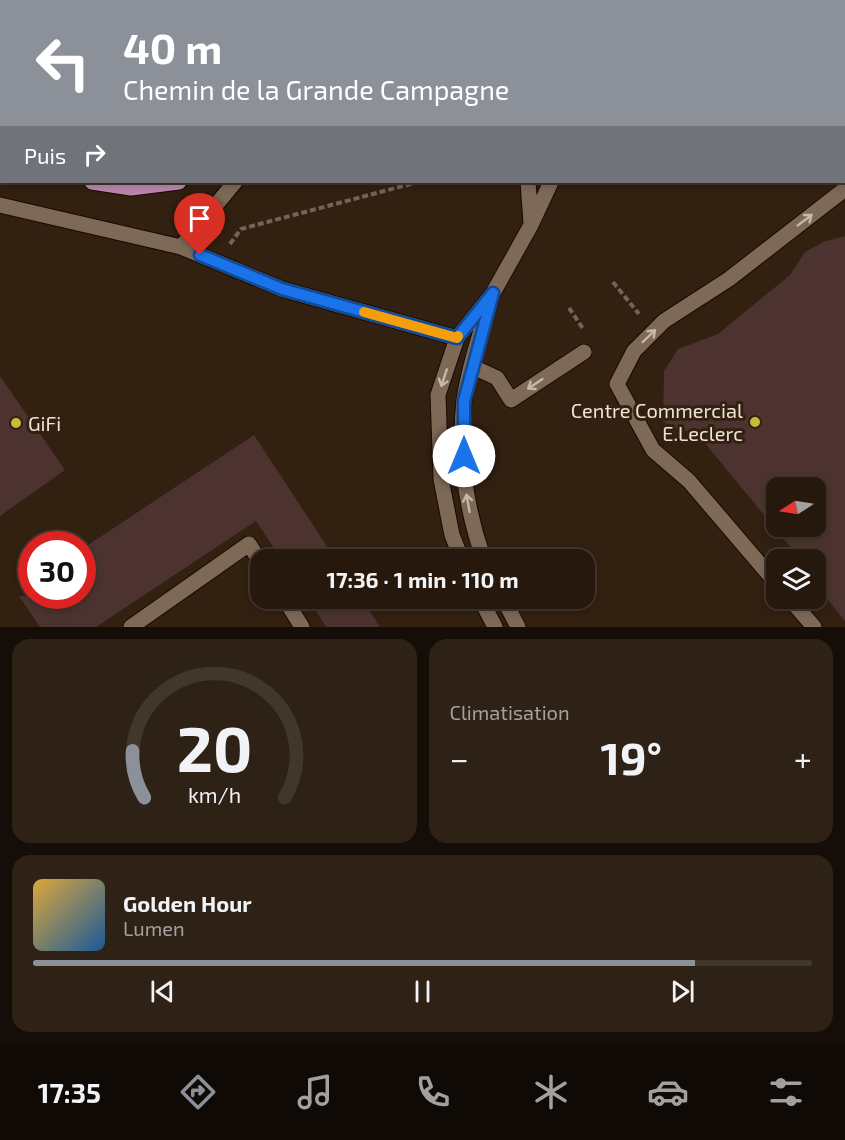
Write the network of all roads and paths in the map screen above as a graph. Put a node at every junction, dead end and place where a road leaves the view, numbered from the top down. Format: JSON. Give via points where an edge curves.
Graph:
{"nodes":[{"id":1,"x":98,"y":183,"type":"edge"},
{"id":2,"x":171,"y":183,"type":"edge"},
{"id":3,"x":234,"y":183,"type":"edge"},
{"id":4,"x":414,"y":183,"type":"edge"},
{"id":5,"x":528,"y":183,"type":"edge"},
{"id":6,"x":551,"y":183,"type":"edge"},
{"id":7,"x":845,"y":189,"type":"edge"},
{"id":8,"x":0,"y":205,"type":"edge"},
{"id":9,"x":531,"y":225,"type":"junction"},
{"id":10,"x":181,"y":247,"type":"junction"},
{"id":11,"x":222,"y":265,"type":"junction"},
{"id":12,"x":613,"y":282,"type":"dead end"},
{"id":13,"x":493,"y":293,"type":"junction"},
{"id":14,"x":653,"y":332,"type":"junction"},
{"id":15,"x":457,"y":338,"type":"junction"},
{"id":16,"x":584,"y":352,"type":"dead end"},
{"id":17,"x":471,"y":366,"type":"junction"},
{"id":18,"x":252,"y":549,"type":"edge"},
{"id":19,"x":458,"y":549,"type":"edge"},
{"id":20,"x":480,"y":549,"type":"edge"},
{"id":21,"x":766,"y":571,"type":"edge"},
{"id":22,"x":291,"y":609,"type":"edge"},
{"id":23,"x":486,"y":609,"type":"edge"},
{"id":24,"x":508,"y":609,"type":"edge"},
{"id":25,"x":798,"y":609,"type":"edge"},
{"id":26,"x":131,"y":627,"type":"edge"},
{"id":27,"x":302,"y":627,"type":"edge"},
{"id":28,"x":495,"y":627,"type":"edge"},
{"id":29,"x":518,"y":627,"type":"edge"},
{"id":30,"x":813,"y":627,"type":"edge"}],
"edges":[{"from":1,"to":2,"type":"main road","via":[[131,188]]},
{"from":3,"to":10,"type":"street"},
{"from":4,"to":11,"type":"path","via":[[241,229]]},
{"from":5,"to":9,"type":"street"},
{"from":6,"to":9,"type":"street"},
{"from":14,"to":7,"type":"street","one_way":true},
{"from":8,"to":10,"type":"street"},
{"from":9,"to":13,"type":"street"},
{"from":10,"to":11,"type":"street"},
{"from":11,"to":15,"type":"street","via":[[282,289]]},
{"from":12,"to":14,"type":"path"},
{"from":13,"to":15,"type":"street"},
{"from":13,"to":17,"type":"street"},
{"from":21,"to":14,"type":"street","one_way":true,"via":[[695,487],[653,450],[617,384],[634,351]]},
{"from":15,"to":19,"type":"street","one_way":true,"via":[[438,395],[441,479]]},
{"from":16,"to":17,"type":"street","one_way":true,"via":[[511,400],[497,378]]},
{"from":20,"to":17,"type":"street","one_way":true,"via":[[464,475],[464,401]]},
{"from":18,"to":26,"type":"street","via":[[249,544]]},
{"from":22,"to":27,"type":"street"},
{"from":23,"to":28,"type":"street"},
{"from":24,"to":29,"type":"street"},
{"from":25,"to":30,"type":"street"}]}
